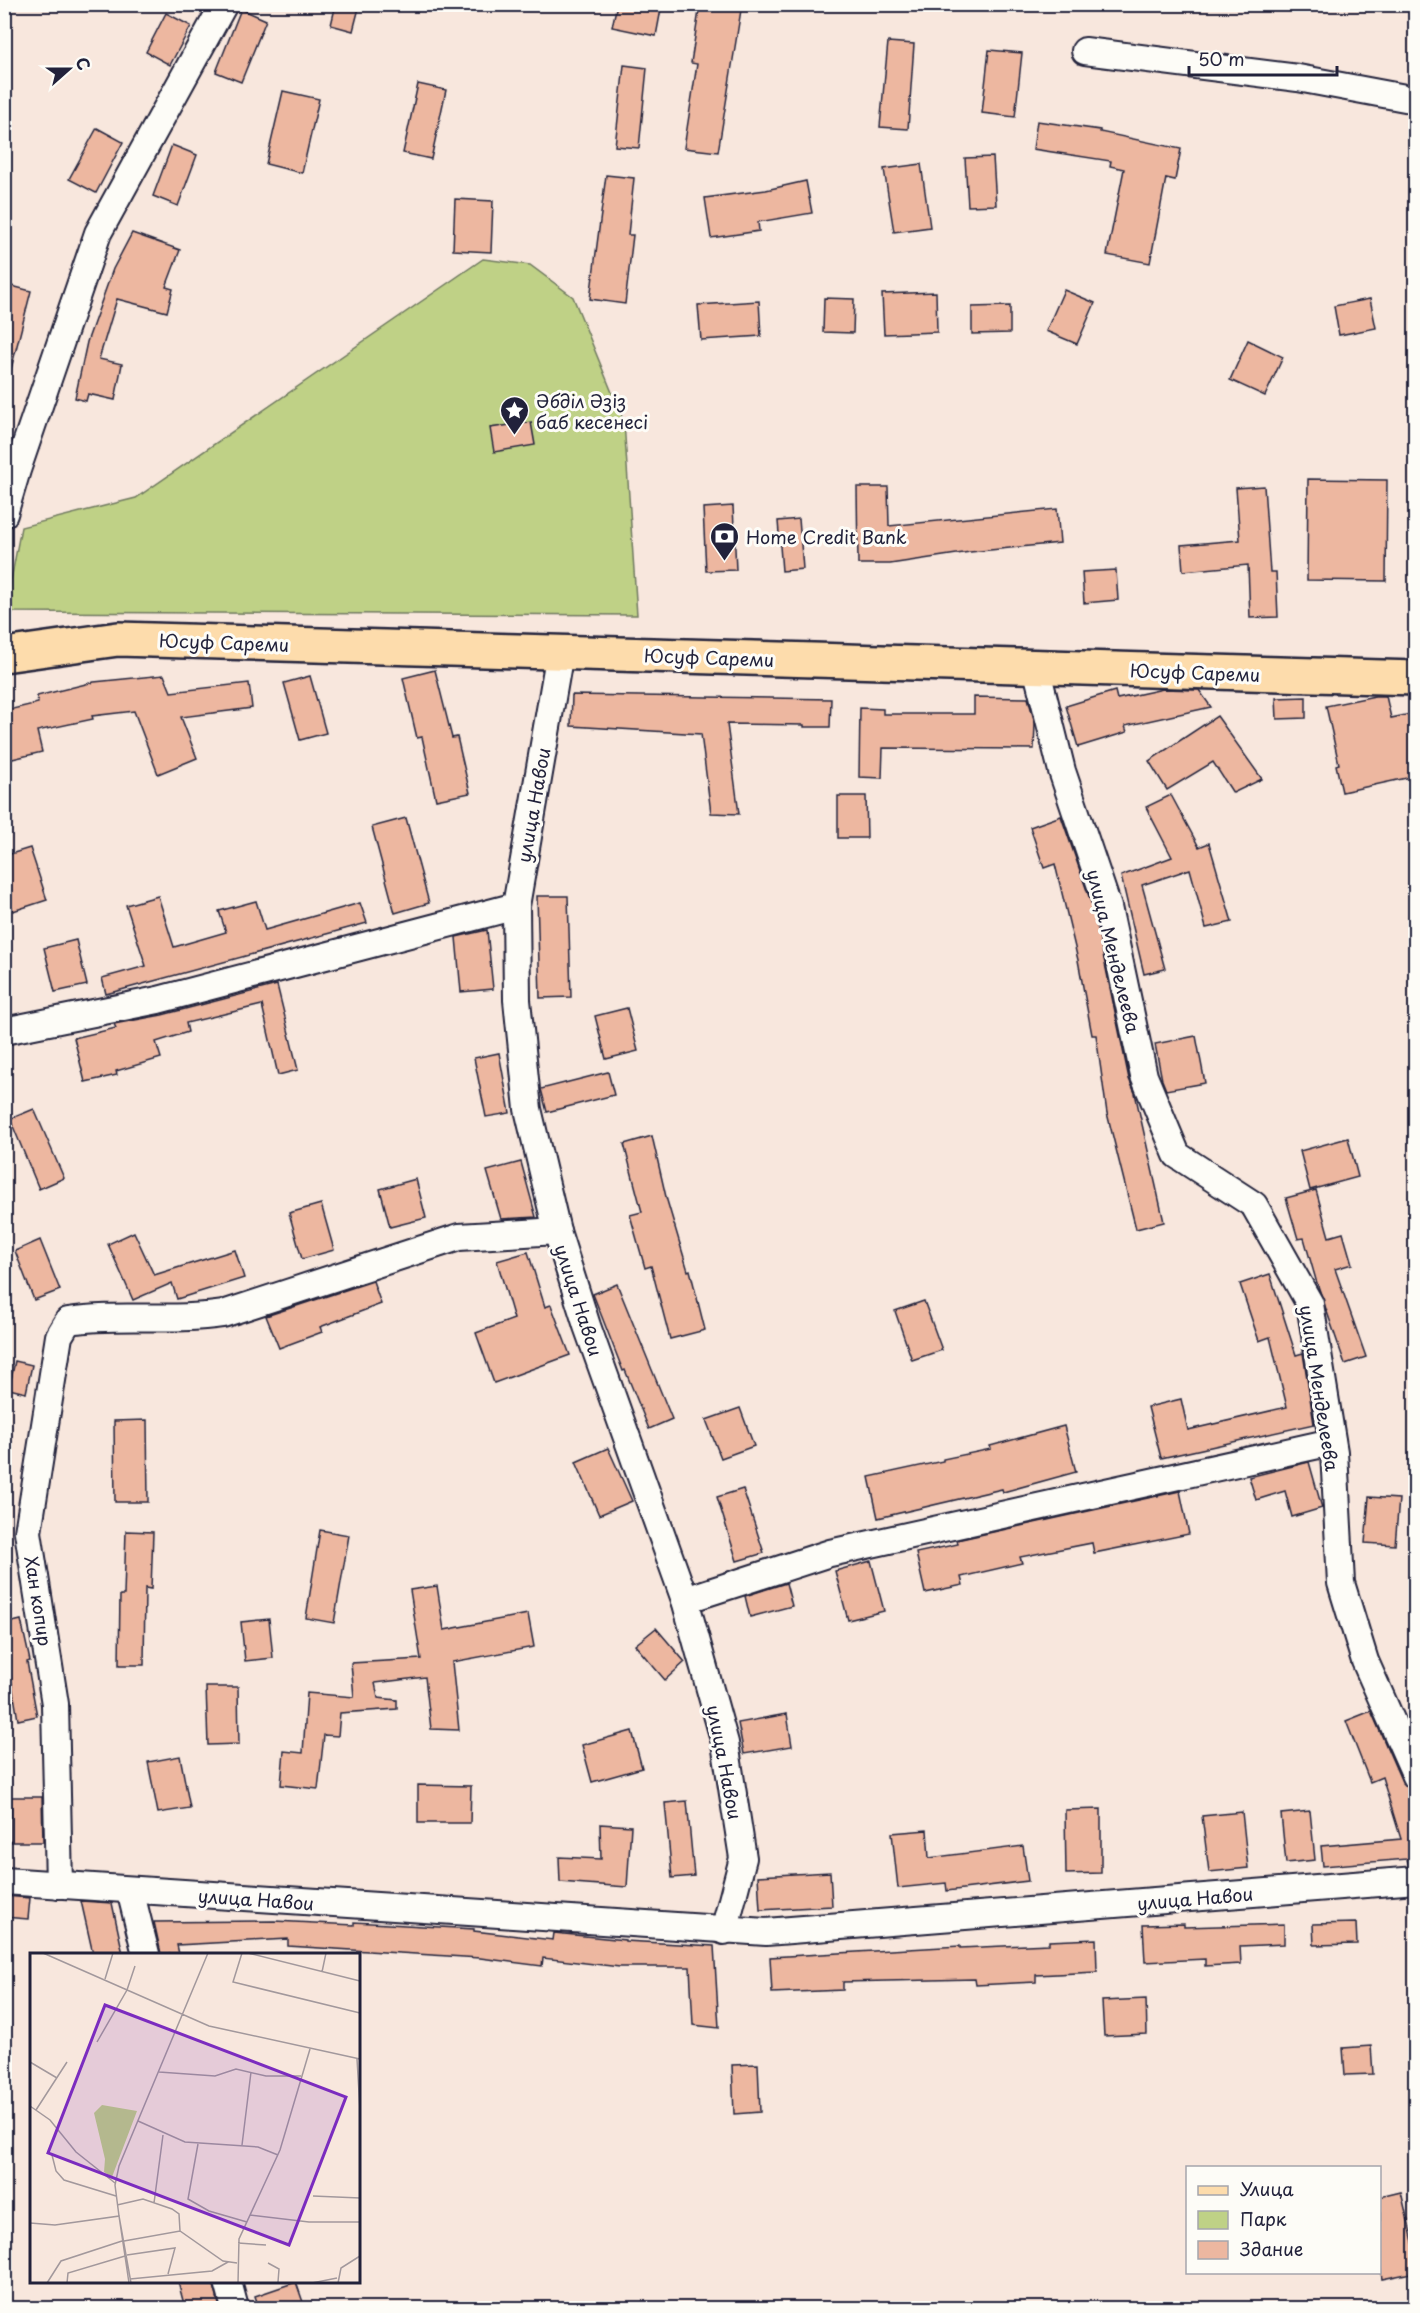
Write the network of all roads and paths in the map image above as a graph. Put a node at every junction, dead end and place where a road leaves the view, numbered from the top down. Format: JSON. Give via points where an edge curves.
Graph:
{"nodes":[{"id":1,"x":224,"y":4,"type":"edge"},
{"id":2,"x":1084,"y":51,"type":"dead end"},
{"id":3,"x":1416,"y":100,"type":"edge"},
{"id":4,"x":4,"y":514,"type":"edge"},
{"id":5,"x":560,"y":652,"type":"junction"},
{"id":6,"x":4,"y":656,"type":"edge"},
{"id":7,"x":1036,"y":667,"type":"junction"},
{"id":8,"x":1416,"y":678,"type":"edge"},
{"id":9,"x":516,"y":906,"type":"junction"},
{"id":10,"x":4,"y":1031,"type":"edge"},
{"id":11,"x":557,"y":1231,"type":"junction"},
{"id":12,"x":1332,"y":1442,"type":"junction"},
{"id":13,"x":685,"y":1600,"type":"junction"},
{"id":14,"x":1416,"y":1776,"type":"edge"},
{"id":15,"x":1416,"y":1880,"type":"edge"},
{"id":16,"x":4,"y":1881,"type":"edge"},
{"id":17,"x":59,"y":1885,"type":"junction"},
{"id":18,"x":130,"y":1890,"type":"junction"},
{"id":19,"x":724,"y":1930,"type":"junction"},
{"id":20,"x":146,"y":1953,"type":"edge"},
{"id":21,"x":228,"y":2283,"type":"edge"},
{"id":22,"x":235,"y":2308,"type":"edge"}],
"edges":[{"from":1,"to":4,"type":"street","via":[[98,233]]},
{"from":2,"to":3,"type":"street","via":[[1298,78]]},
{"from":5,"to":6,"type":"main road","name":"Юсуф Сареми","via":[[118,639]]},
{"from":5,"to":7,"type":"main road","name":"Юсуф Сареми"},
{"from":5,"to":9,"type":"street","name":"улица Навои"},
{"from":7,"to":8,"type":"main road","name":"Юсуф Сареми"},
{"from":7,"to":12,"type":"street","name":"улица Менделеева","via":[[1062,771],[1108,907],[1144,1076],[1177,1155],[1254,1205],[1310,1305]]},
{"from":9,"to":10,"type":"street","via":[[158,1000]]},
{"from":9,"to":11,"type":"street","name":"улица Навои","via":[[517,1000],[528,1109]]},
{"from":11,"to":13,"type":"street","name":"улица Навои"},
{"from":11,"to":17,"type":"street","name":"Хан копир","via":[[459,1237],[223,1314],[192,1319],[68,1321],[59,1336],[28,1532],[55,1704]]},
{"from":12,"to":13,"type":"street","via":[[830,1553]]},
{"from":12,"to":14,"type":"street","name":"улица Менделеева","via":[[1341,1583],[1365,1661]]},
{"from":13,"to":19,"type":"street","name":"улица Навои","via":[[725,1743],[743,1858]]},
{"from":15,"to":19,"type":"street","name":"улица Навои","via":[[766,1932]]},
{"from":16,"to":17,"type":"street","name":"улица Навои"},
{"from":17,"to":18,"type":"street","name":"улица Навои"},
{"from":18,"to":19,"type":"street","name":"улица Навои"},
{"from":18,"to":20,"type":"street"},
{"from":21,"to":22,"type":"street"}]}
